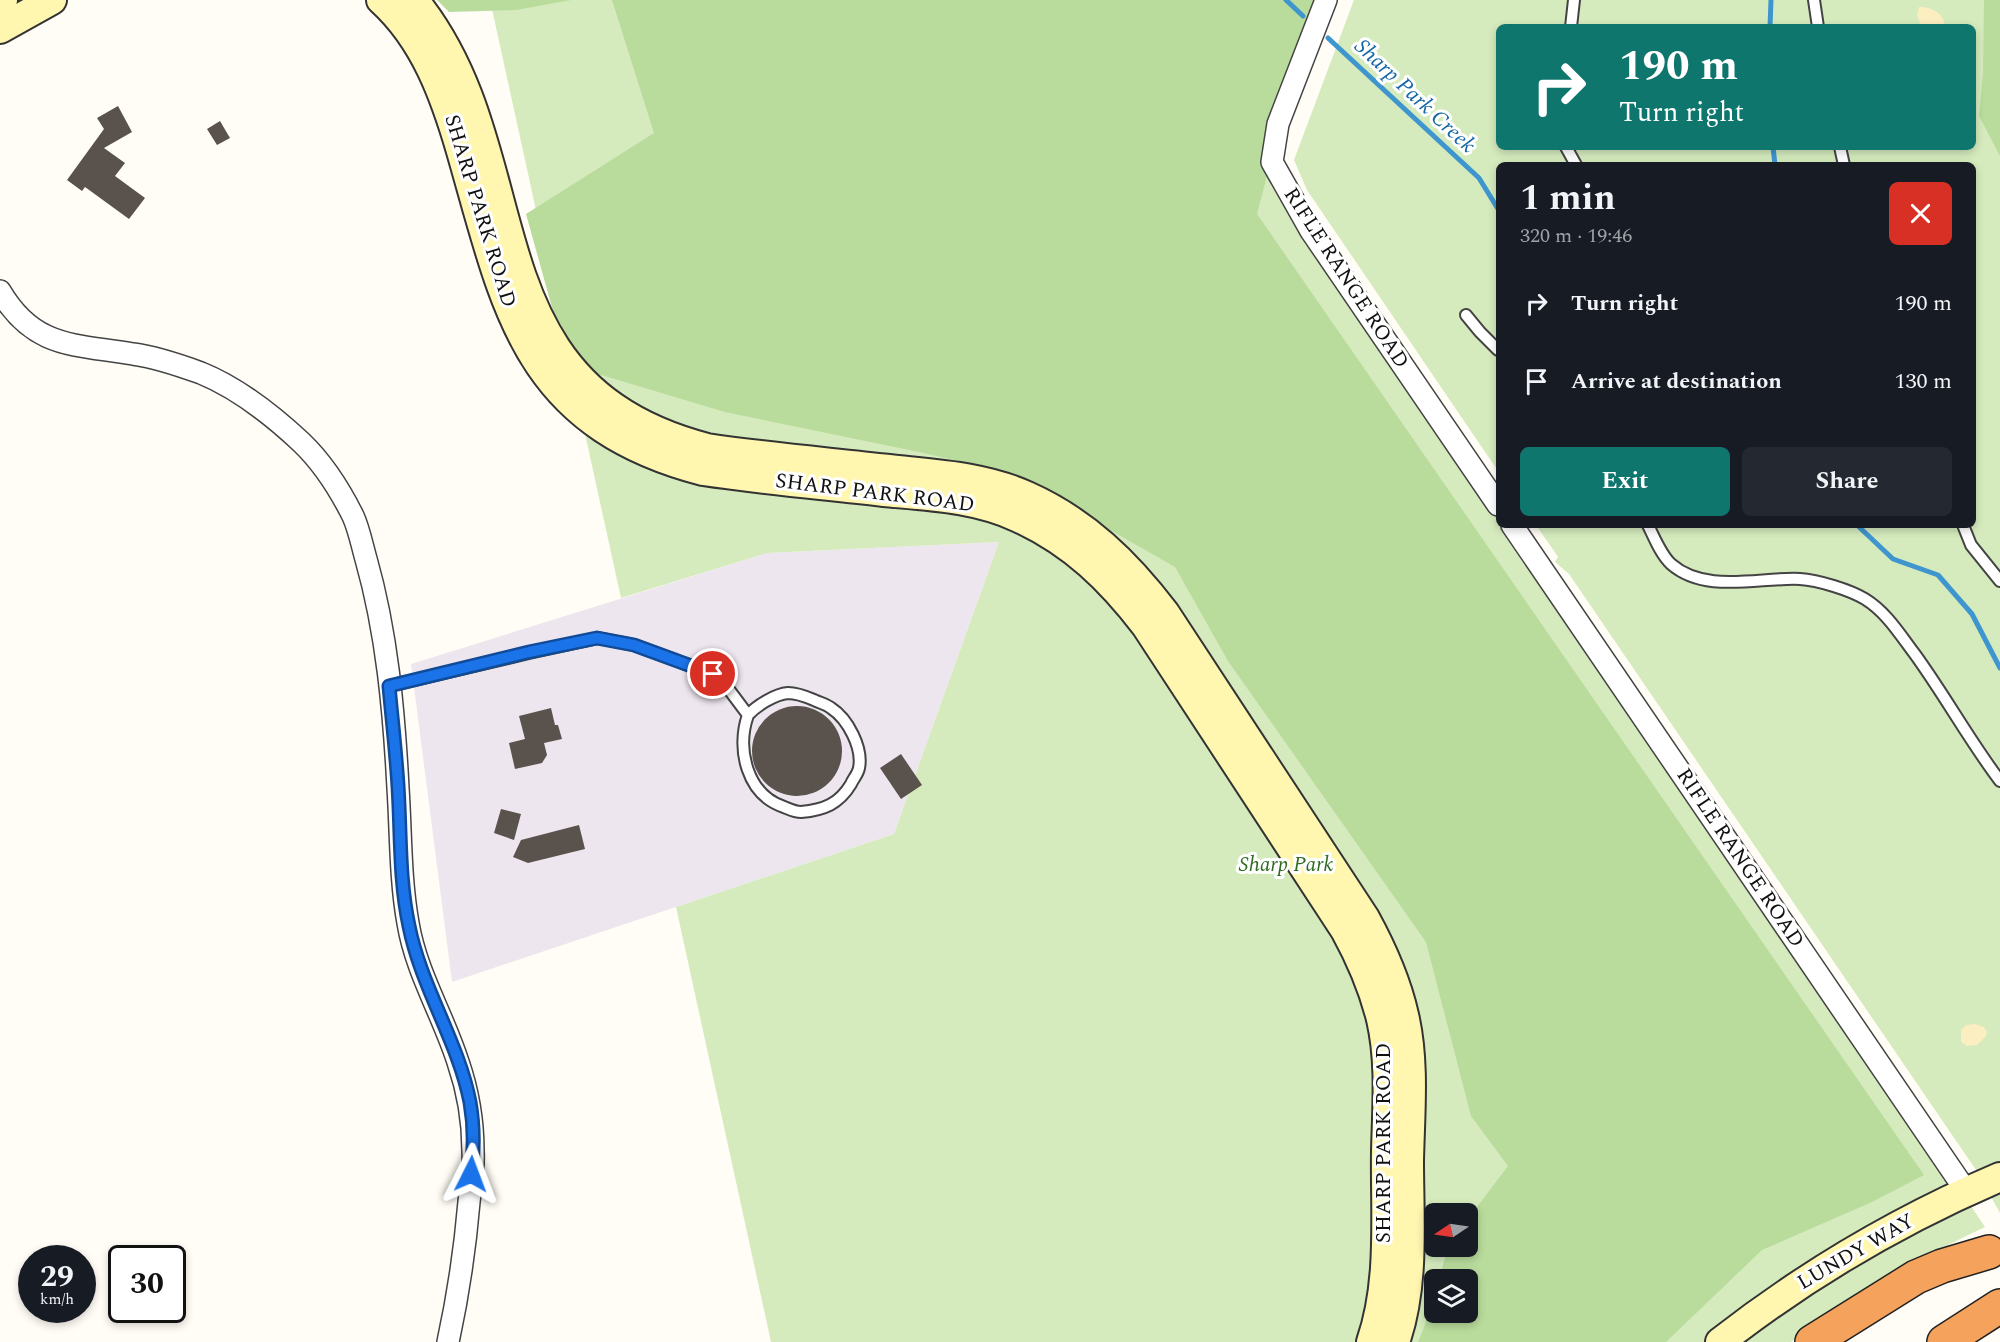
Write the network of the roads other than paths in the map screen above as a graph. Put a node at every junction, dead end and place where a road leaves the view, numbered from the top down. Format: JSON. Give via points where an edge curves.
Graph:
{"nodes":[{"id":1,"x":51,"y":0,"type":"edge"},
{"id":2,"x":381,"y":0,"type":"edge"},
{"id":3,"x":414,"y":0,"type":"edge"},
{"id":4,"x":1326,"y":0,"type":"edge"},
{"id":5,"x":1574,"y":0,"type":"edge"},
{"id":6,"x":1814,"y":0,"type":"edge"},
{"id":7,"x":1571,"y":24,"type":"edge"},
{"id":8,"x":1818,"y":24,"type":"edge"},
{"id":9,"x":0,"y":28,"type":"edge"},
{"id":10,"x":0,"y":291,"type":"edge"},
{"id":11,"x":1466,"y":315,"type":"dead end"},
{"id":12,"x":1496,"y":348,"type":"edge"},
{"id":13,"x":1496,"y":502,"type":"edge"},
{"id":14,"x":1514,"y":528,"type":"edge"},
{"id":15,"x":1650,"y":528,"type":"edge"},
{"id":16,"x":1964,"y":528,"type":"edge"},
{"id":17,"x":2000,"y":581,"type":"edge"},
{"id":18,"x":389,"y":686,"type":"junction"},
{"id":19,"x":748,"y":715,"type":"junction"},
{"id":20,"x":2000,"y":781,"type":"edge"},
{"id":21,"x":2000,"y":1177,"type":"edge"},
{"id":22,"x":1966,"y":1191,"type":"junction"},
{"id":23,"x":1995,"y":1249,"type":"edge"},
{"id":24,"x":2000,"y":1306,"type":"edge"},
{"id":25,"x":448,"y":1342,"type":"edge"},
{"id":26,"x":1371,"y":1342,"type":"edge"},
{"id":27,"x":1395,"y":1342,"type":"edge"},
{"id":28,"x":1720,"y":1342,"type":"edge"},
{"id":29,"x":1812,"y":1342,"type":"edge"},
{"id":30,"x":1853,"y":1342,"type":"edge"},
{"id":31,"x":1944,"y":1342,"type":"edge"}],
"edges":[{"from":1,"to":9,"type":"main road"},
{"from":2,"to":26,"type":"main road","name":"SHARP PARK ROAD","via":[[410,32],[441,87],[496,274],[522,337],[560,393],[585,415],[638,449],[670,463],[703,471],[955,499],[1017,517],[1048,532],[1085,559],[1124,597],[1146,626],[1345,930],[1373,987],[1382,1021],[1387,1086],[1385,1259],[1382,1295]]},
{"from":3,"to":27,"type":"main road","name":"SHARP PARK ROAD","via":[[429,18],[462,78],[529,299],[559,354],[600,397],[648,428],[707,448],[959,476],[1025,495],[1090,533],[1142,582],[1165,613],[1365,918],[1395,980],[1405,1017],[1410,1086],[1408,1260]]},
{"from":4,"to":13,"type":"street","name":"RIFLE RANGE ROAD","via":[[1278,124],[1272,162],[1311,231]]},
{"from":5,"to":7,"type":"lane"},
{"from":6,"to":8,"type":"lane"},
{"from":10,"to":18,"type":"street","via":[[24,322],[56,341],[134,354],[202,374],[234,390],[303,444],[331,479],[354,518],[371,578]]},
{"from":11,"to":12,"type":"lane"},
{"from":14,"to":22,"type":"street","name":"RIFLE RANGE ROAD"},
{"from":15,"to":20,"type":"lane","via":[[1670,563],[1687,575],[1710,580],[1801,579],[1864,598],[1895,627]]},
{"from":16,"to":17,"type":"lane","via":[[1971,545]]},
{"from":18,"to":19,"type":"lane","via":[[597,638],[634,645],[713,674]]},
{"from":18,"to":25,"type":"street","via":[[408,924],[415,955],[458,1060],[470,1103],[473,1153],[467,1229]]},
{"from":19,"to":19,"type":"lane","via":[[743,738],[748,774],[774,804],[799,812],[825,808],[843,797],[860,758],[854,737],[832,708],[787,693],[757,705]]},
{"from":21,"to":22,"type":"main road","name":"LUNDY WAY"},
{"from":22,"to":28,"type":"main road","name":"LUNDY WAY","via":[[1830,1264]]},
{"from":23,"to":29,"type":"highway","via":[[1916,1278]]},
{"from":23,"to":30,"type":"highway"},
{"from":24,"to":31,"type":"highway"}]}
